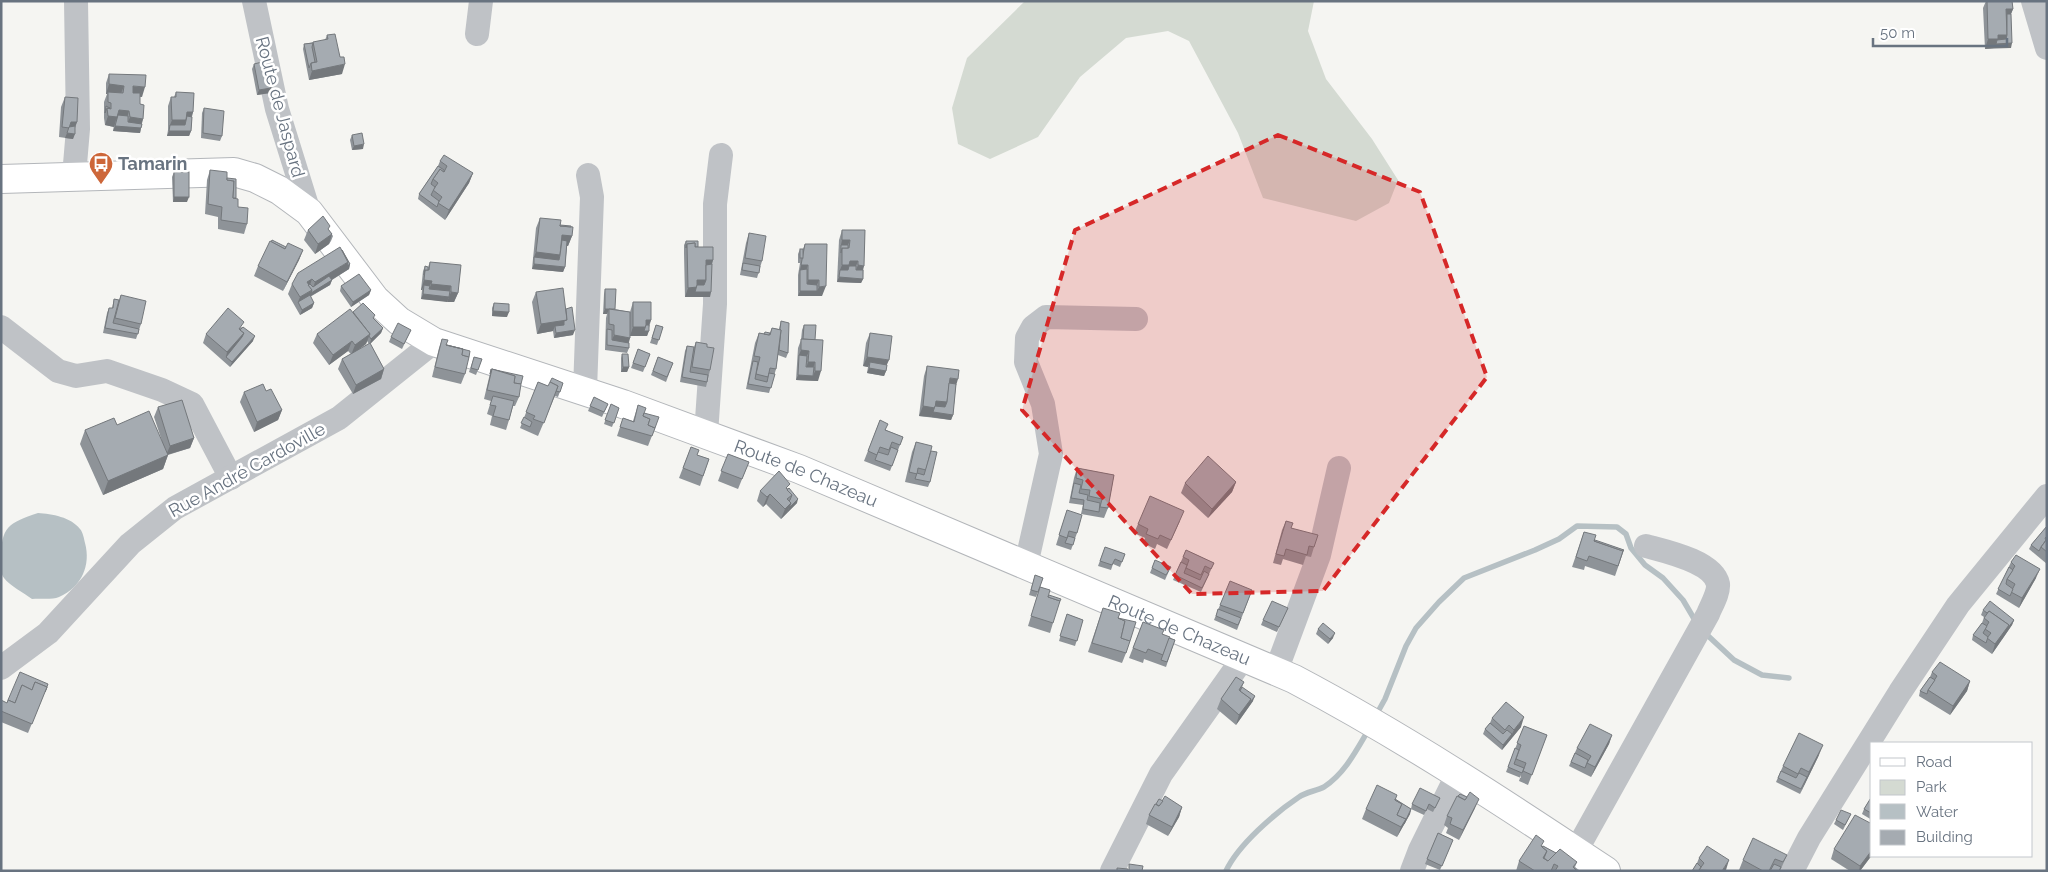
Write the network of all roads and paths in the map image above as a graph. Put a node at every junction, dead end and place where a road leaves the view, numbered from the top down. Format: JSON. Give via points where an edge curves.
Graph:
{"nodes":[{"id":1,"x":76,"y":1,"type":"edge"},
{"id":2,"x":254,"y":1,"type":"edge"},
{"id":3,"x":481,"y":1,"type":"edge"},
{"id":4,"x":2034,"y":1,"type":"edge"},
{"id":5,"x":477,"y":34,"type":"dead end"},
{"id":6,"x":2047,"y":48,"type":"edge"},
{"id":7,"x":721,"y":155,"type":"dead end"},
{"id":8,"x":588,"y":175,"type":"dead end"},
{"id":9,"x":74,"y":176,"type":"junction"},
{"id":10,"x":1,"y":178,"type":"edge"},
{"id":11,"x":309,"y":212,"type":"junction"},
{"id":12,"x":1136,"y":319,"type":"dead end"},
{"id":13,"x":1,"y":327,"type":"edge"},
{"id":14,"x":434,"y":342,"type":"junction"},
{"id":15,"x":585,"y":390,"type":"junction"},
{"id":16,"x":706,"y":434,"type":"junction"},
{"id":17,"x":1339,"y":468,"type":"dead end"},
{"id":18,"x":231,"y":478,"type":"junction"},
{"id":19,"x":2047,"y":496,"type":"edge"},
{"id":20,"x":1646,"y":546,"type":"dead end"},
{"id":21,"x":1026,"y":565,"type":"junction"},
{"id":22,"x":1244,"y":657,"type":"junction"},
{"id":23,"x":1,"y":668,"type":"edge"},
{"id":24,"x":1276,"y":671,"type":"junction"},
{"id":25,"x":1458,"y":773,"type":"junction"},
{"id":26,"x":1576,"y":851,"type":"junction"},
{"id":27,"x":1112,"y":871,"type":"edge"},
{"id":28,"x":1412,"y":871,"type":"edge"},
{"id":29,"x":1606,"y":871,"type":"edge"},
{"id":30,"x":1792,"y":871,"type":"edge"}],
"edges":[{"from":1,"to":9,"type":"street","via":[[78,129]]},
{"from":2,"to":11,"type":"street","name":"Route de Jaspard","via":[[277,109]]},
{"from":3,"to":5,"type":"street"},
{"from":4,"to":6,"type":"street"},
{"from":7,"to":16,"type":"street","via":[[715,204],[715,304]]},
{"from":8,"to":15,"type":"street","via":[[592,197]]},
{"from":9,"to":10,"type":"main road","name":"Route de Chazeau"},
{"from":9,"to":11,"type":"main road","name":"Route de Chazeau","via":[[234,172],[279,190]]},
{"from":11,"to":14,"type":"main road","name":"Route de Chazeau","via":[[375,299],[399,321]]},
{"from":12,"to":21,"type":"street","via":[[1046,317],[1033,327],[1027,338],[1026,362],[1043,404],[1051,454]]},
{"from":13,"to":18,"type":"street","via":[[58,371],[76,376],[107,371],[192,404]]},
{"from":14,"to":15,"type":"main road","name":"Route de Chazeau"},
{"from":14,"to":18,"type":"street","name":"Rue André Cardoville","via":[[339,418]]},
{"from":15,"to":16,"type":"main road","name":"Route de Chazeau"},
{"from":16,"to":21,"type":"main road","name":"Route de Chazeau","via":[[799,469]]},
{"from":17,"to":24,"type":"street","via":[[1319,554]]},
{"from":18,"to":23,"type":"street","name":"Rue André Cardoville","via":[[175,508],[130,544],[48,633]]},
{"from":19,"to":30,"type":"street","via":[[1958,605],[1895,700]]},
{"from":20,"to":26,"type":"street","via":[[1700,565],[1712,574],[1718,584],[1716,595]]},
{"from":21,"to":22,"type":"main road","name":"Route de Chazeau"},
{"from":22,"to":24,"type":"main road","name":"Route de Chazeau"},
{"from":22,"to":27,"type":"street","via":[[1161,774]]},
{"from":24,"to":25,"type":"main road","name":"Route de Chazeau","via":[[1346,706]]},
{"from":25,"to":26,"type":"main road","name":"Route de Chazeau"},
{"from":25,"to":28,"type":"street"},
{"from":26,"to":29,"type":"main road","name":"Route de Chazeau"}]}
